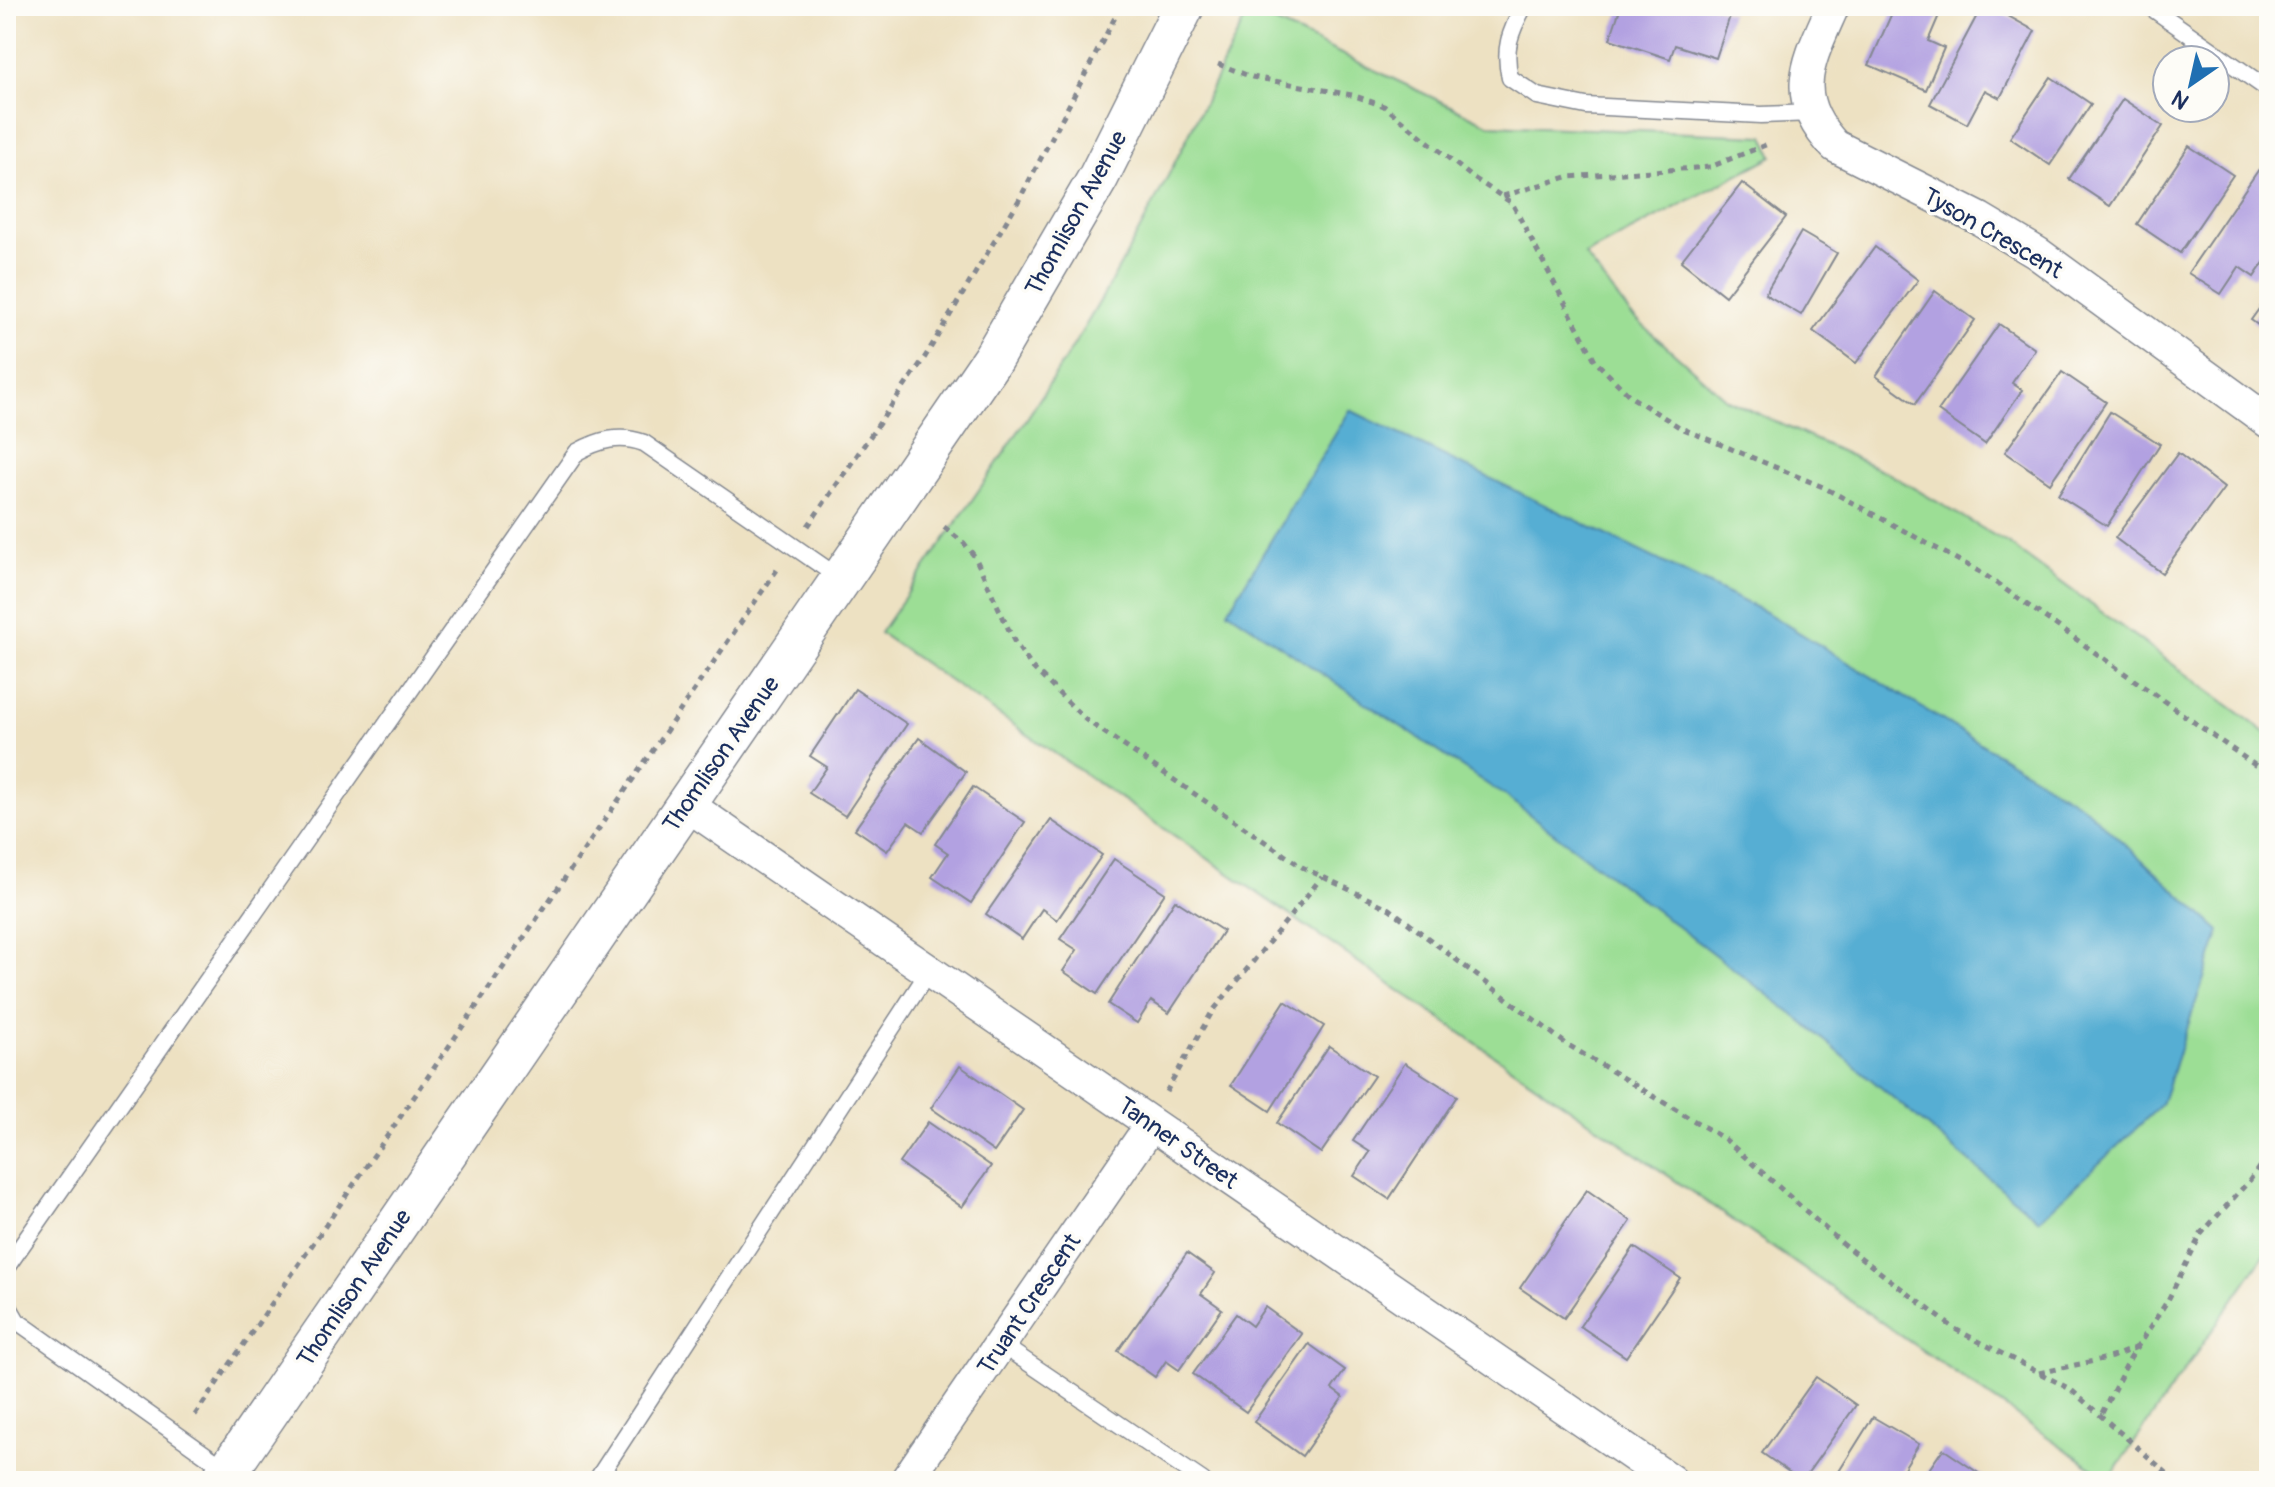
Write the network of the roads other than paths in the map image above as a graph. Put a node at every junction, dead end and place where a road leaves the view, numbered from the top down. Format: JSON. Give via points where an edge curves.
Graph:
{"nodes":[{"id":1,"x":1184,"y":6,"type":"edge"},
{"id":2,"x":1524,"y":6,"type":"edge"},
{"id":3,"x":1833,"y":6,"type":"edge"},
{"id":4,"x":2149,"y":6,"type":"edge"},
{"id":5,"x":2269,"y":90,"type":"edge"},
{"id":6,"x":1814,"y":118,"type":"junction"},
{"id":7,"x":2269,"y":422,"type":"edge"},
{"id":8,"x":842,"y":579,"type":"junction"},
{"id":9,"x":686,"y":804,"type":"junction"},
{"id":10,"x":929,"y":971,"type":"junction"},
{"id":11,"x":1151,"y":1125,"type":"junction"},
{"id":12,"x":6,"y":1268,"type":"edge"},
{"id":13,"x":6,"y":1302,"type":"edge"},
{"id":14,"x":1002,"y":1345,"type":"junction"},
{"id":15,"x":225,"y":1476,"type":"edge"},
{"id":16,"x":596,"y":1481,"type":"edge"},
{"id":17,"x":906,"y":1481,"type":"edge"},
{"id":18,"x":1203,"y":1481,"type":"edge"},
{"id":19,"x":1671,"y":1481,"type":"edge"}],
"edges":[{"from":1,"to":8,"type":"street","name":"Thomlison Avenue","via":[[1098,178],[1033,292]]},
{"from":2,"to":6,"type":"lane","via":[[1509,33],[1505,57],[1510,78],[1537,96],[1586,106]]},
{"from":3,"to":6,"type":"street","via":[[1806,73],[1805,93]]},
{"from":4,"to":5,"type":"lane"},
{"from":6,"to":7,"type":"street","name":"Tyson Crescent","via":[[1835,146],[1859,161],[1980,219],[2037,253]]},
{"from":8,"to":9,"type":"street","name":"Thomlison Avenue"},
{"from":8,"to":12,"type":"lane","via":[[644,443],[632,438],[598,441],[577,452]]},
{"from":9,"to":10,"type":"street","name":"Tanner Street"},
{"from":9,"to":15,"type":"street","name":"Thomlison Avenue"},
{"from":10,"to":11,"type":"street","name":"Tanner Street"},
{"from":10,"to":16,"type":"lane"},
{"from":11,"to":14,"type":"street","name":"Truant Crescent"},
{"from":11,"to":19,"type":"street","name":"Tanner Street"},
{"from":13,"to":15,"type":"lane","via":[[17,1321],[180,1437]]},
{"from":14,"to":17,"type":"street","name":"Truant Crescent"},
{"from":14,"to":18,"type":"lane"}]}
